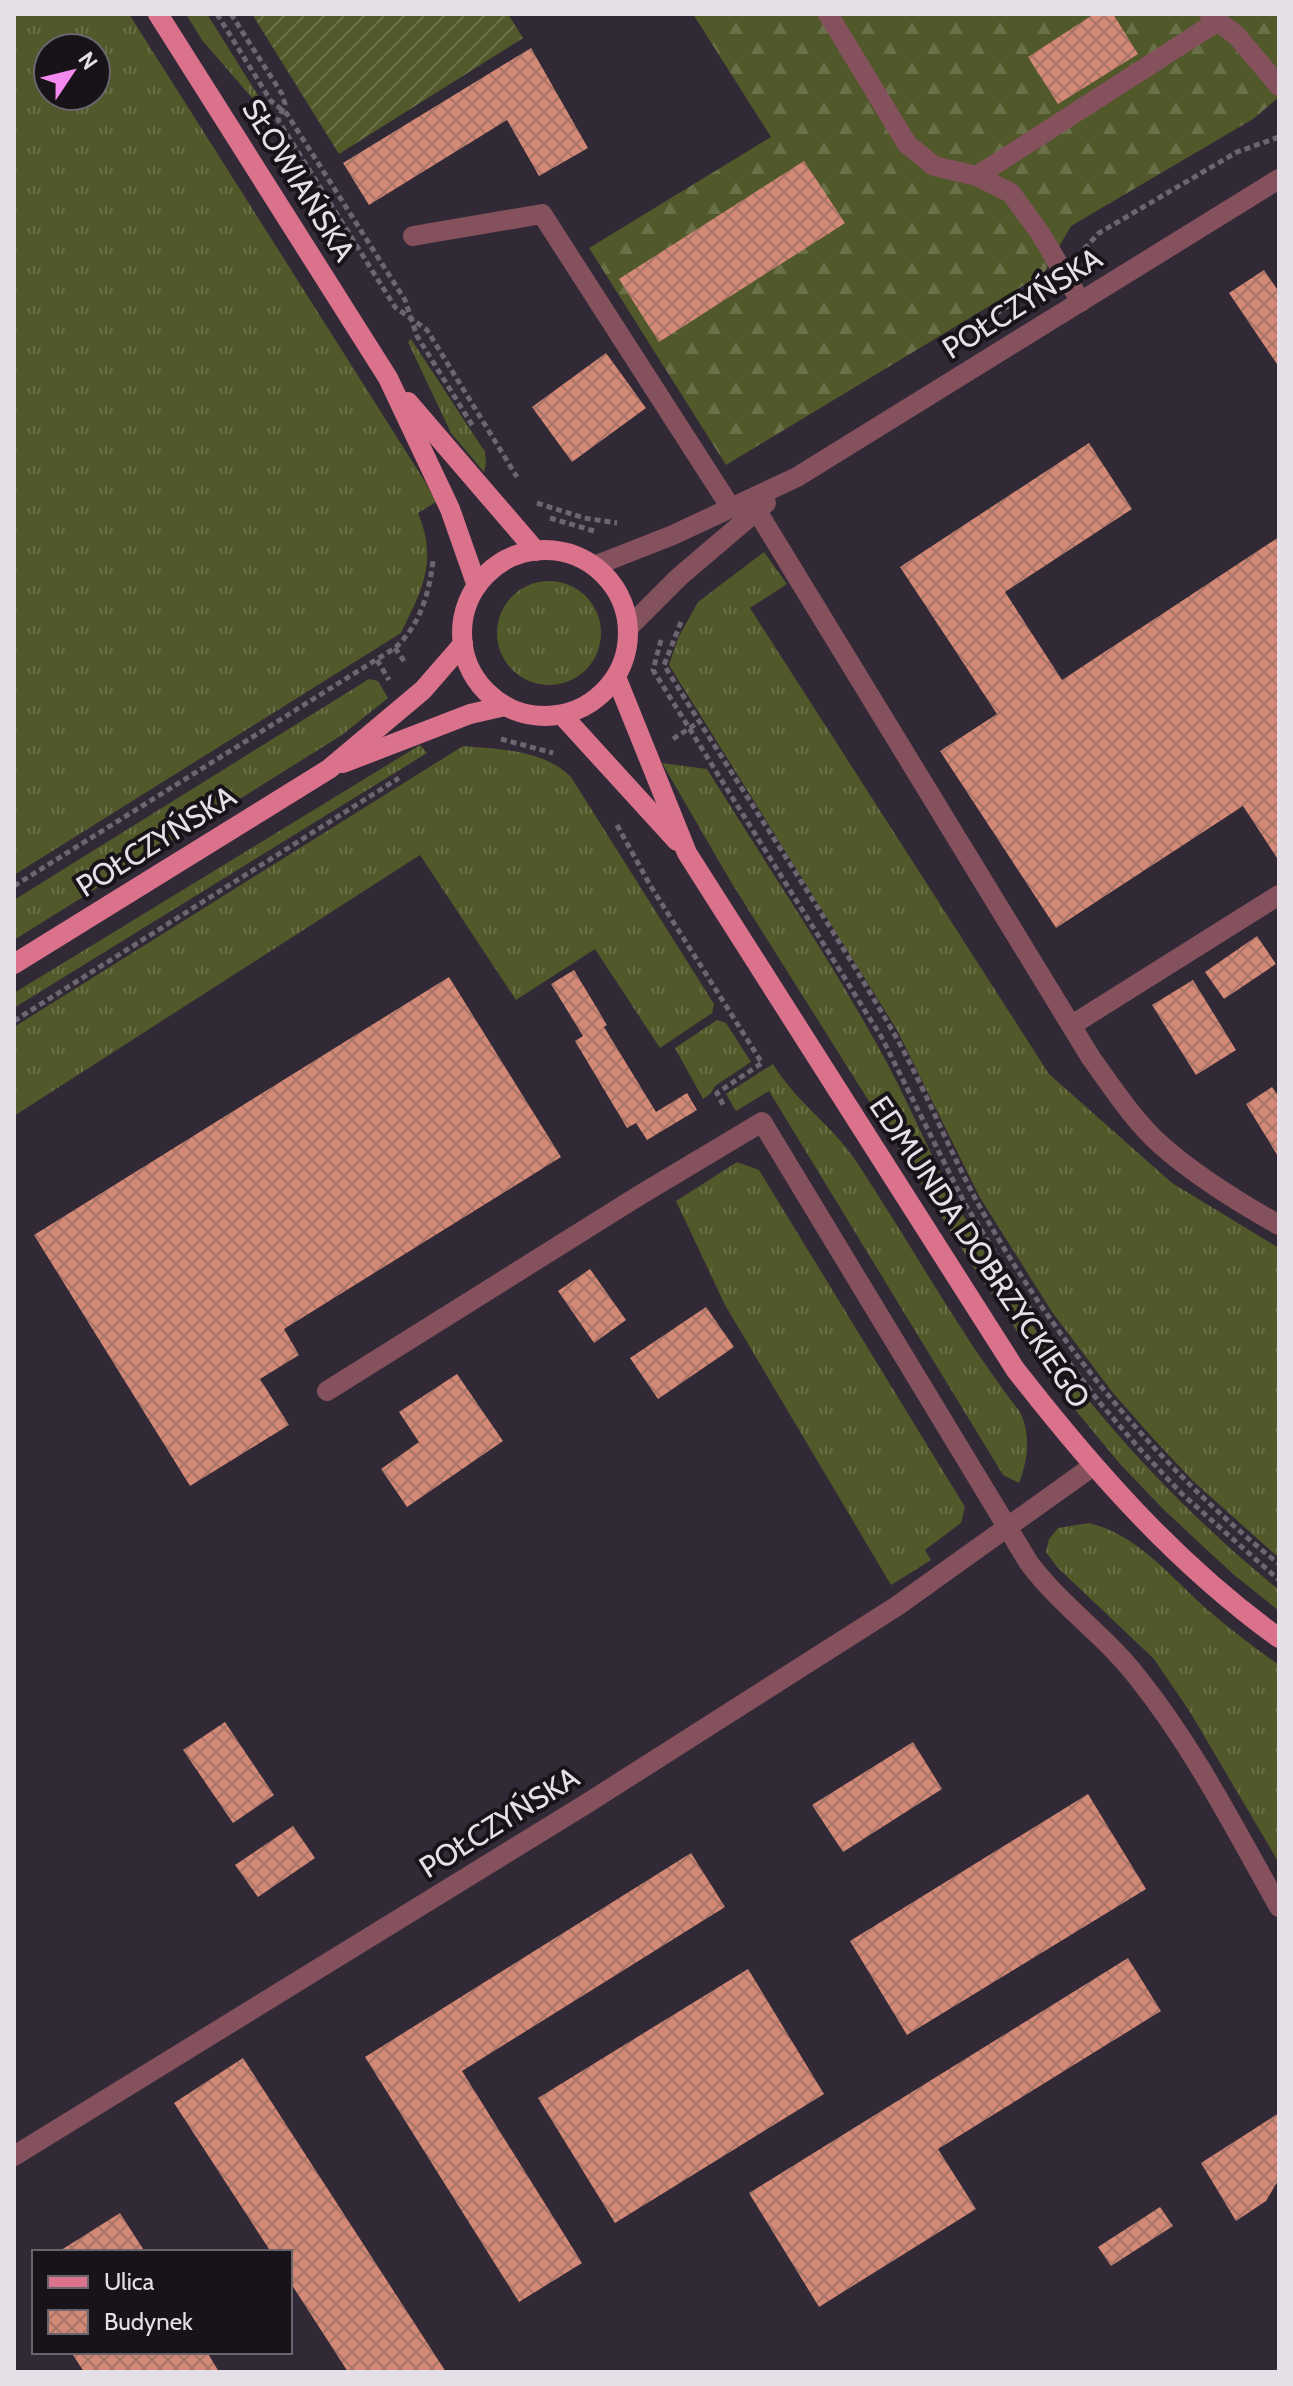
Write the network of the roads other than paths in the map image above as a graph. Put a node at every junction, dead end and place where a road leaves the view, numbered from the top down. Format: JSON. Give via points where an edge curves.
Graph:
{"nodes":[{"id":1,"x":158,"y":14,"type":"edge"},
{"id":2,"x":828,"y":14,"type":"edge"},
{"id":3,"x":1214,"y":18,"type":"edge"},
{"id":4,"x":1279,"y":86,"type":"edge"},
{"id":5,"x":977,"y":176,"type":"junction"},
{"id":6,"x":1279,"y":179,"type":"edge"},
{"id":7,"x":413,"y":236,"type":"dead end"},
{"id":8,"x":1081,"y":302,"type":"junction"},
{"id":9,"x":388,"y":378,"type":"junction"},
{"id":10,"x":797,"y":477,"type":"junction"},
{"id":11,"x":731,"y":508,"type":"junction"},
{"id":12,"x":757,"y":511,"type":"junction"},
{"id":13,"x":536,"y":551,"type":"junction"},
{"id":14,"x":594,"y":566,"type":"junction"},
{"id":15,"x":477,"y":586,"type":"junction"},
{"id":16,"x":628,"y":628,"type":"junction"},
{"id":17,"x":463,"y":644,"type":"junction"},
{"id":18,"x":616,"y":677,"type":"junction"},
{"id":19,"x":505,"y":706,"type":"junction"},
{"id":20,"x":562,"y":715,"type":"junction"},
{"id":21,"x":329,"y":769,"type":"junction"},
{"id":22,"x":687,"y":853,"type":"junction"},
{"id":23,"x":1279,"y":895,"type":"edge"},
{"id":24,"x":14,"y":964,"type":"edge"},
{"id":25,"x":1072,"y":1025,"type":"junction"},
{"id":26,"x":1279,"y":1225,"type":"edge"},
{"id":27,"x":327,"y":1391,"type":"dead end"},
{"id":28,"x":1093,"y":1466,"type":"junction"},
{"id":29,"x":1008,"y":1528,"type":"junction"},
{"id":30,"x":1279,"y":1638,"type":"edge"},
{"id":31,"x":1279,"y":1907,"type":"edge"},
{"id":32,"x":14,"y":2156,"type":"edge"}],
"edges":[{"from":1,"to":9,"type":"main road","name":"SŁOWIAŃSKA"},
{"from":2,"to":5,"type":"street","via":[[907,144],[934,166]]},
{"from":3,"to":4,"type":"street","via":[[1237,36]]},
{"from":3,"to":5,"type":"street"},
{"from":5,"to":8,"type":"street","via":[[1011,193]]},
{"from":6,"to":8,"type":"street","name":"POŁCZYŃSKA"},
{"from":7,"to":11,"type":"street","via":[[542,214]]},
{"from":8,"to":10,"type":"street","name":"POŁCZYŃSKA"},
{"from":9,"to":13,"type":"main road","name":"SŁOWIAŃSKA"},
{"from":9,"to":15,"type":"main road","name":"SŁOWIAŃSKA","via":[[450,509]]},
{"from":10,"to":11,"type":"street","name":"POŁCZYŃSKA"},
{"from":10,"to":12,"type":"street","name":"POŁCZYŃSKA"},
{"from":11,"to":14,"type":"street","name":"POŁCZYŃSKA"},
{"from":12,"to":16,"type":"street","name":"POŁCZYŃSKA"},
{"from":12,"to":25,"type":"street"},
{"from":13,"to":14,"type":"main road","via":[[567,553]]},
{"from":13,"to":15,"type":"main road","via":[[498,565]]},
{"from":14,"to":16,"type":"main road","via":[[618,593]]},
{"from":15,"to":17,"type":"main road","via":[[465,614]]},
{"from":16,"to":18,"type":"main road","via":[[627,649]]},
{"from":17,"to":19,"type":"main road","via":[[474,675]]},
{"from":17,"to":21,"type":"main road","name":"POŁCZYŃSKA","via":[[423,690]]},
{"from":18,"to":20,"type":"main road","via":[[593,702]]},
{"from":18,"to":22,"type":"main road","name":"EDMUNDA DOBRZYCKIEGO"},
{"from":19,"to":20,"type":"main road","via":[[532,716]]},
{"from":19,"to":21,"type":"main road","name":"POŁCZYŃSKA","via":[[470,714]]},
{"from":20,"to":22,"type":"main road","name":"EDMUNDA DOBRZYCKIEGO"},
{"from":21,"to":24,"type":"main road","name":"POŁCZYŃSKA"},
{"from":22,"to":28,"type":"main road","name":"EDMUNDA DOBRZYCKIEGO","via":[[1015,1369]]},
{"from":23,"to":25,"type":"street"},
{"from":25,"to":26,"type":"street","via":[[1119,1097],[1159,1144]]},
{"from":27,"to":29,"type":"street","via":[[762,1122]]},
{"from":28,"to":29,"type":"street","name":"POŁCZYŃSKA"},
{"from":28,"to":30,"type":"main road","name":"EDMUNDA DOBRZYCKIEGO","via":[[1183,1558]]},
{"from":29,"to":31,"type":"street","via":[[1047,1586],[1137,1675],[1195,1759]]},
{"from":29,"to":32,"type":"street","name":"POŁCZYŃSKA","via":[[897,1606],[586,1804]]}]}
